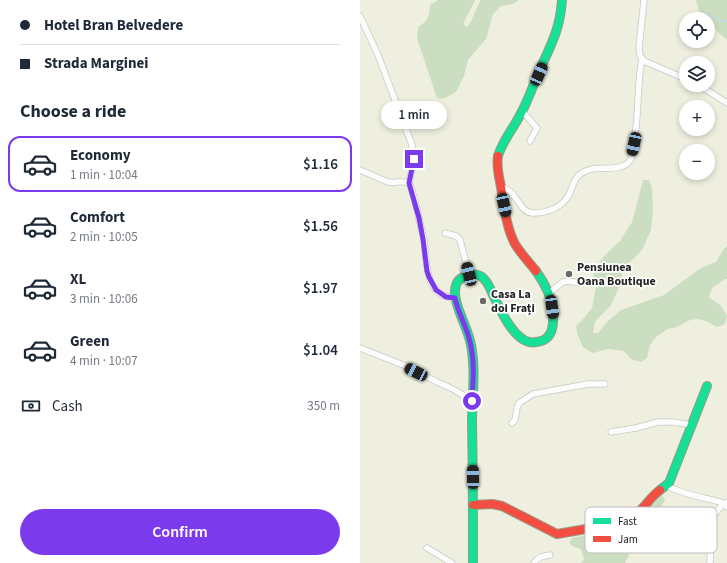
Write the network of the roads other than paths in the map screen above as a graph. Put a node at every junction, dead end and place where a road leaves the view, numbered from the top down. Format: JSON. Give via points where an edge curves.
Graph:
{"nodes":[{"id":1,"x":562,"y":0,"type":"edge"},
{"id":2,"x":644,"y":0,"type":"edge"},
{"id":3,"x":360,"y":16,"type":"edge"},
{"id":4,"x":642,"y":59,"type":"junction"},
{"id":5,"x":679,"y":76,"type":"edge"},
{"id":6,"x":709,"y":92,"type":"edge"},
{"id":7,"x":727,"y":103,"type":"edge"},
{"id":8,"x":522,"y":111,"type":"junction"},
{"id":9,"x":530,"y":141,"type":"dead end"},
{"id":10,"x":360,"y":170,"type":"edge"},
{"id":11,"x":409,"y":183,"type":"junction"},
{"id":12,"x":501,"y":187,"type":"junction"},
{"id":13,"x":445,"y":233,"type":"dead end"},
{"id":14,"x":469,"y":274,"type":"junction"},
{"id":15,"x":579,"y":283,"type":"dead end"},
{"id":16,"x":548,"y":294,"type":"junction"},
{"id":17,"x":455,"y":298,"type":"junction"},
{"id":18,"x":360,"y":348,"type":"edge"},
{"id":19,"x":604,"y":384,"type":"dead end"},
{"id":20,"x":707,"y":386,"type":"dead end"},
{"id":21,"x":472,"y":401,"type":"junction"},
{"id":22,"x":512,"y":422,"type":"dead end"},
{"id":23,"x":692,"y":425,"type":"junction"},
{"id":24,"x":611,"y":432,"type":"dead end"},
{"id":25,"x":666,"y":485,"type":"junction"},
{"id":26,"x":726,"y":504,"type":"edge"},
{"id":27,"x":473,"y":505,"type":"junction"},
{"id":28,"x":643,"y":507,"type":"edge"},
{"id":29,"x":717,"y":511,"type":"edge"},
{"id":30,"x":585,"y":529,"type":"edge"},
{"id":31,"x":427,"y":548,"type":"dead end"},
{"id":32,"x":550,"y":555,"type":"dead end"},
{"id":33,"x":452,"y":563,"type":"edge"},
{"id":34,"x":473,"y":563,"type":"edge"},
{"id":35,"x":534,"y":563,"type":"edge"}],
"edges":[{"from":1,"to":8,"type":"main road","via":[[558,28]]},
{"from":2,"to":4,"type":"street","via":[[639,48]]},
{"from":3,"to":11,"type":"street","via":[[378,55],[412,145],[414,159]]},
{"from":4,"to":5,"type":"street"},
{"from":4,"to":12,"type":"street","via":[[634,144],[631,158],[626,165],[584,172],[575,180],[562,204],[540,213],[531,213],[523,208],[509,190]]},
{"from":6,"to":7,"type":"street"},
{"from":8,"to":9,"type":"street","via":[[537,128]]},
{"from":8,"to":12,"type":"main road","via":[[498,155]]},
{"from":10,"to":11,"type":"street","via":[[388,182]]},
{"from":11,"to":17,"type":"street","via":[[419,218],[429,277],[439,293]]},
{"from":12,"to":16,"type":"main road","via":[[514,243],[541,277]]},
{"from":13,"to":14,"type":"street","via":[[460,240]]},
{"from":14,"to":16,"type":"main road","via":[[483,278],[512,329],[521,338],[532,343],[543,341],[553,328]]},
{"from":14,"to":17,"type":"main road","via":[[458,281]]},
{"from":15,"to":16,"type":"street","via":[[563,282]]},
{"from":17,"to":21,"type":"main road","via":[[471,344]]},
{"from":18,"to":21,"type":"street","via":[[406,366]]},
{"from":19,"to":22,"type":"street","via":[[588,384],[533,394],[520,403]]},
{"from":20,"to":23,"type":"main road"},
{"from":21,"to":27,"type":"main road"},
{"from":23,"to":24,"type":"street","via":[[658,422]]},
{"from":23,"to":25,"type":"main road"},
{"from":25,"to":26,"type":"street","via":[[675,490]]},
{"from":25,"to":28,"type":"main road"},
{"from":26,"to":29,"type":"street"},
{"from":27,"to":30,"type":"main road","via":[[502,506],[557,534]]},
{"from":27,"to":34,"type":"main road"},
{"from":31,"to":33,"type":"street"},
{"from":32,"to":35,"type":"street","via":[[539,558]]}]}
